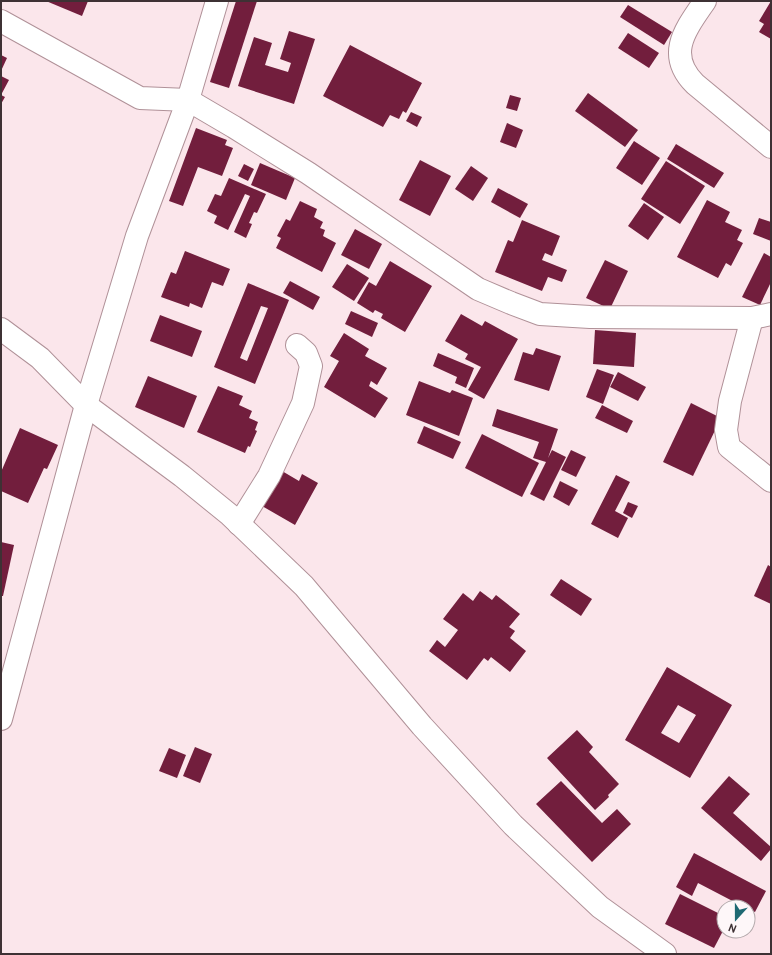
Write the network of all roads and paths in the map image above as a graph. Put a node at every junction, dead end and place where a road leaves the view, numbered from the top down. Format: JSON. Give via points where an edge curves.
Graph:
{"nodes":[{"id":1,"x":217,"y":1,"type":"edge"},
{"id":2,"x":705,"y":1,"type":"edge"},
{"id":3,"x":1,"y":21,"type":"edge"},
{"id":4,"x":188,"y":100,"type":"junction"},
{"id":5,"x":771,"y":147,"type":"edge"},
{"id":6,"x":762,"y":316,"type":"edge"},
{"id":7,"x":1,"y":329,"type":"edge"},
{"id":8,"x":297,"y":345,"type":"dead end"},
{"id":9,"x":86,"y":405,"type":"junction"},
{"id":10,"x":771,"y":481,"type":"edge"},
{"id":11,"x":239,"y":524,"type":"junction"},
{"id":12,"x":1,"y":719,"type":"edge"},
{"id":13,"x":665,"y":954,"type":"edge"}],
"edges":[{"from":1,"to":4,"type":"street"},
{"from":2,"to":5,"type":"street","via":[[688,27],[679,49],[686,76]]},
{"from":3,"to":4,"type":"street","via":[[140,98]]},
{"from":4,"to":6,"type":"street","via":[[308,173],[478,289],[540,314]]},
{"from":4,"to":9,"type":"street","via":[[137,236]]},
{"from":6,"to":10,"type":"street","via":[[730,401],[726,430],[729,447]]},
{"from":7,"to":9,"type":"street","via":[[40,358]]},
{"from":8,"to":11,"type":"street","via":[[306,353],[310,366],[303,403],[269,476]]},
{"from":9,"to":11,"type":"street","via":[[182,476]]},
{"from":9,"to":12,"type":"street"},
{"from":11,"to":13,"type":"street","via":[[304,586],[422,726],[512,825],[600,907]]}]}
